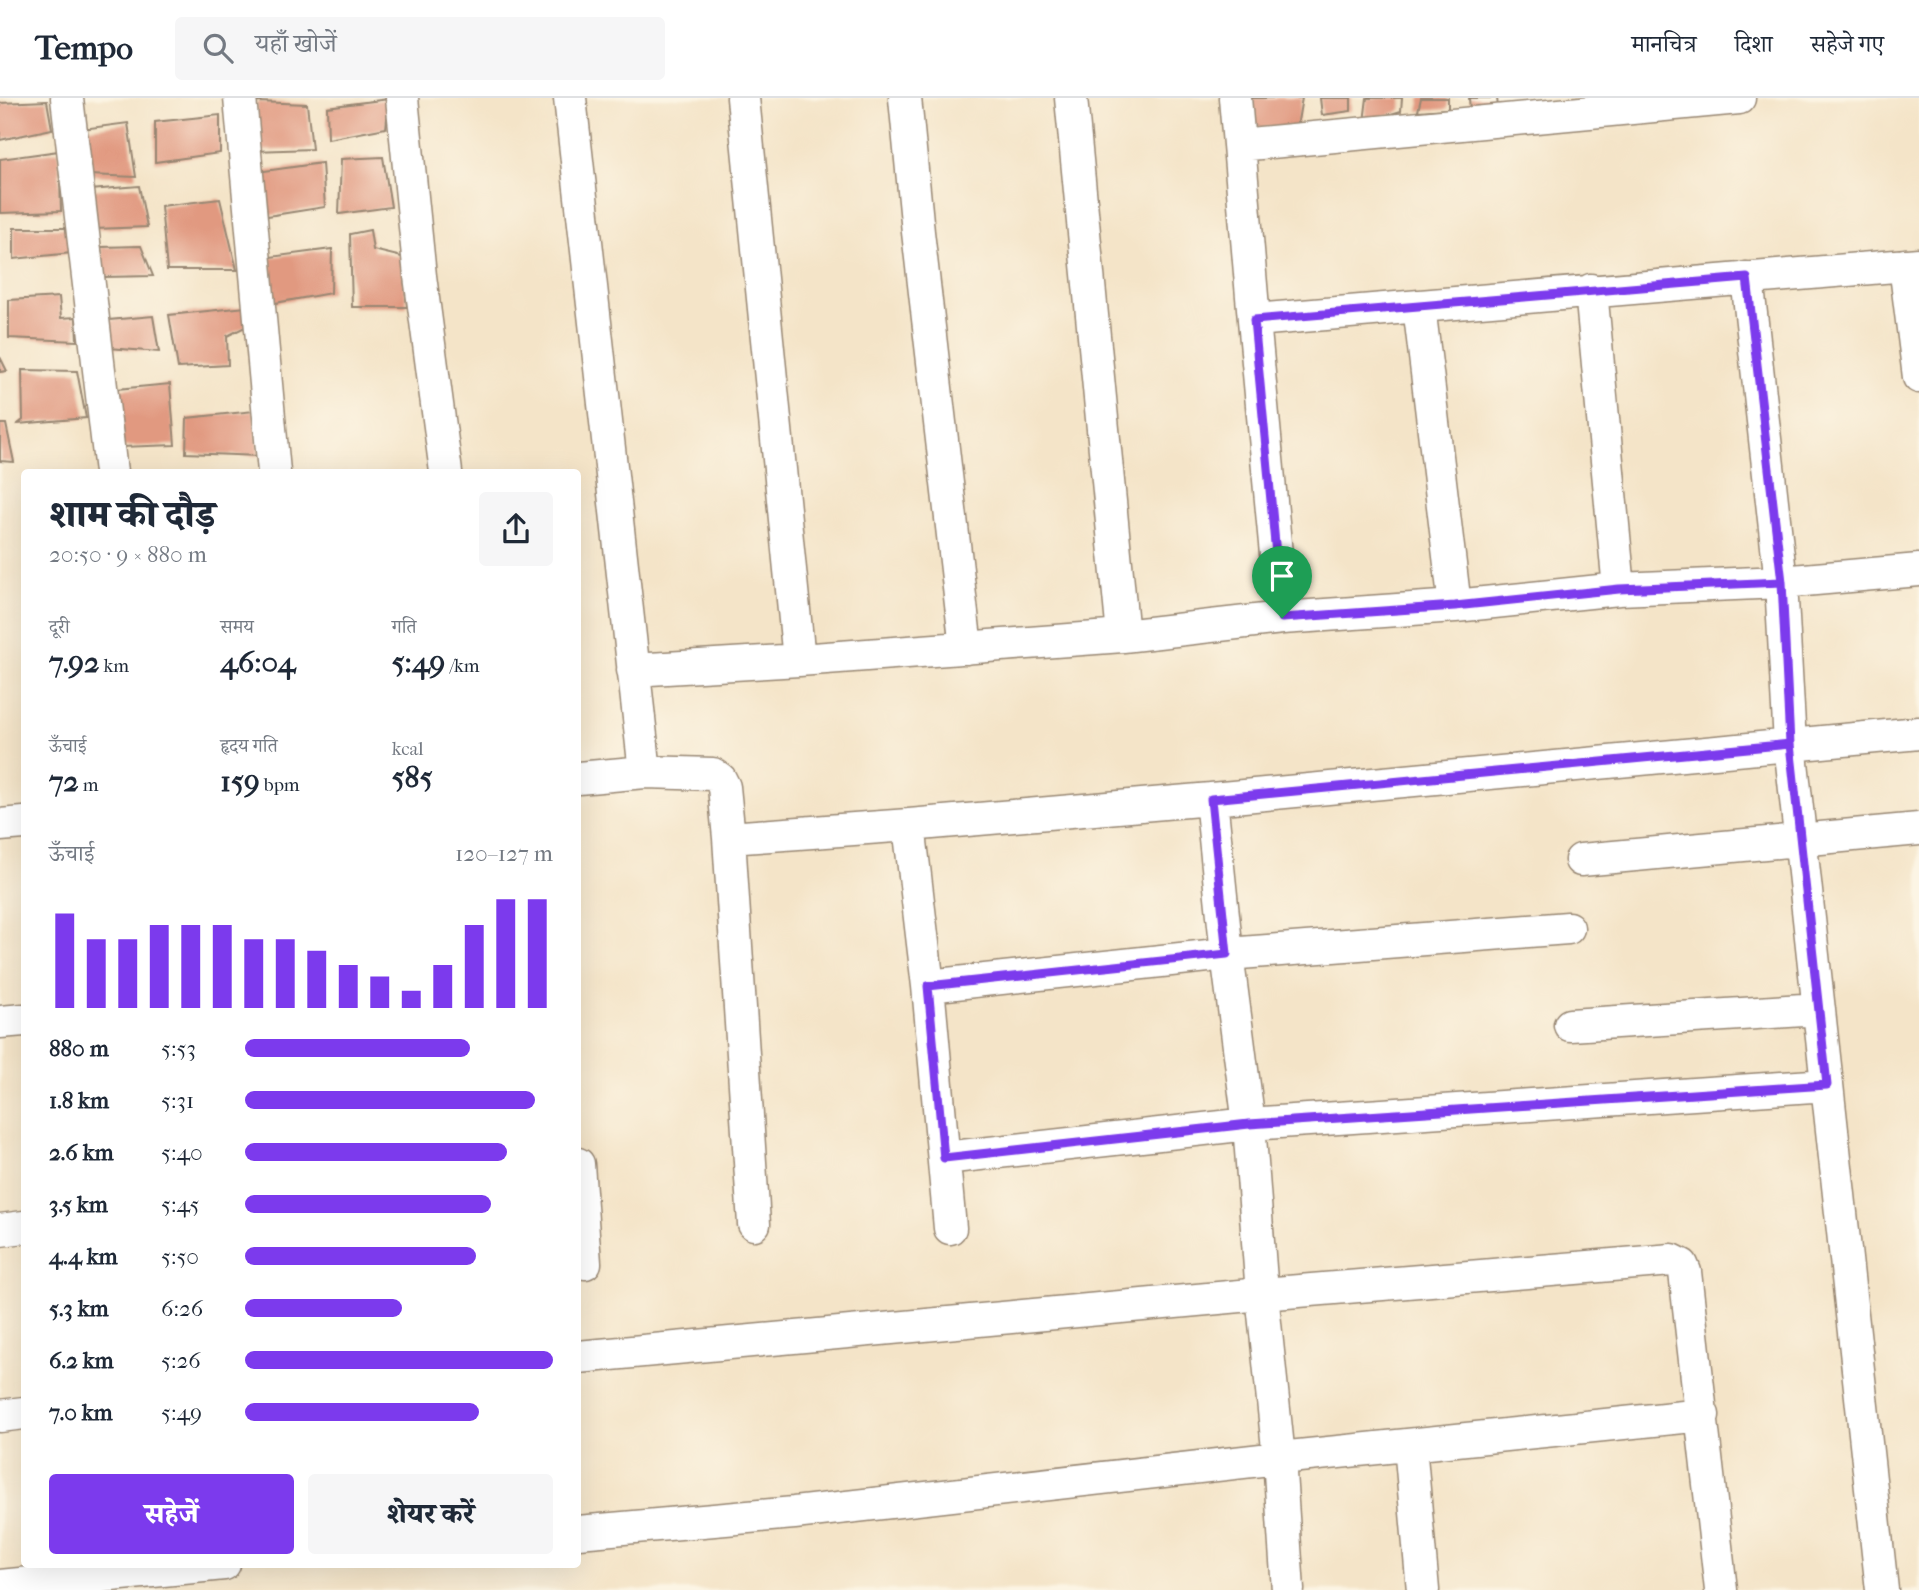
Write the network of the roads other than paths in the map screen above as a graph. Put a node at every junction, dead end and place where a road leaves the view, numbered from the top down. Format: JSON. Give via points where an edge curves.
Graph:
{"nodes":[{"id":1,"x":67,"y":98,"type":"edge"},
{"id":2,"x":240,"y":98,"type":"edge"},
{"id":3,"x":402,"y":98,"type":"edge"},
{"id":4,"x":570,"y":98,"type":"edge"},
{"id":5,"x":743,"y":98,"type":"edge"},
{"id":6,"x":905,"y":98,"type":"edge"},
{"id":7,"x":1071,"y":98,"type":"edge"},
{"id":8,"x":1235,"y":98,"type":"edge"},
{"id":9,"x":1739,"y":98,"type":"edge"},
{"id":10,"x":1648,"y":103,"type":"edge"},
{"id":11,"x":1239,"y":145,"type":"junction"},
{"id":12,"x":1912,"y":264,"type":"edge"},
{"id":13,"x":1747,"y":278,"type":"junction"},
{"id":14,"x":1591,"y":290,"type":"junction"},
{"id":15,"x":1419,"y":306,"type":"junction"},
{"id":16,"x":1254,"y":320,"type":"junction"},
{"id":17,"x":1919,"y":377,"type":"edge"},
{"id":18,"x":111,"y":469,"type":"edge"},
{"id":19,"x":275,"y":469,"type":"edge"},
{"id":20,"x":446,"y":469,"type":"edge"},
{"id":21,"x":1919,"y":570,"type":"edge"},
{"id":22,"x":1782,"y":582,"type":"junction"},
{"id":23,"x":1619,"y":589,"type":"junction"},
{"id":24,"x":1455,"y":606,"type":"junction"},
{"id":25,"x":1282,"y":618,"type":"junction"},
{"id":26,"x":1123,"y":636,"type":"junction"},
{"id":27,"x":965,"y":648,"type":"junction"},
{"id":28,"x":799,"y":660,"type":"junction"},
{"id":29,"x":633,"y":670,"type":"junction"},
{"id":30,"x":1919,"y":733,"type":"edge"},
{"id":31,"x":1790,"y":744,"type":"junction"},
{"id":32,"x":645,"y":772,"type":"junction"},
{"id":33,"x":581,"y":778,"type":"edge"},
{"id":34,"x":1211,"y":799,"type":"junction"},
{"id":35,"x":21,"y":823,"type":"edge"},
{"id":36,"x":0,"y":825,"type":"edge"},
{"id":37,"x":909,"y":825,"type":"junction"},
{"id":38,"x":1919,"y":829,"type":"edge"},
{"id":39,"x":729,"y":838,"type":"junction"},
{"id":40,"x":1800,"y":841,"type":"junction"},
{"id":41,"x":1581,"y":860,"type":"dead end"},
{"id":42,"x":1568,"y":928,"type":"dead end"},
{"id":43,"x":1227,"y":954,"type":"junction"},
{"id":44,"x":928,"y":986,"type":"junction"},
{"id":45,"x":1819,"y":1009,"type":"junction"},
{"id":46,"x":21,"y":1020,"type":"edge"},
{"id":47,"x":0,"y":1022,"type":"edge"},
{"id":48,"x":1570,"y":1025,"type":"dead end"},
{"id":49,"x":1827,"y":1085,"type":"junction"},
{"id":50,"x":1249,"y":1124,"type":"junction"},
{"id":51,"x":944,"y":1158,"type":"junction"},
{"id":52,"x":581,"y":1206,"type":"edge"},
{"id":53,"x":754,"y":1224,"type":"dead end"},
{"id":54,"x":21,"y":1227,"type":"edge"},
{"id":55,"x":950,"y":1228,"type":"dead end"},
{"id":56,"x":0,"y":1230,"type":"edge"},
{"id":57,"x":585,"y":1263,"type":"dead end"},
{"id":58,"x":1262,"y":1293,"type":"junction"},
{"id":59,"x":581,"y":1357,"type":"edge"},
{"id":60,"x":21,"y":1413,"type":"edge"},
{"id":61,"x":1703,"y":1415,"type":"junction"},
{"id":62,"x":0,"y":1416,"type":"edge"},
{"id":63,"x":1410,"y":1445,"type":"junction"},
{"id":64,"x":1279,"y":1458,"type":"junction"},
{"id":65,"x":581,"y":1532,"type":"edge"},
{"id":66,"x":182,"y":1568,"type":"edge"},
{"id":67,"x":0,"y":1586,"type":"edge"},
{"id":68,"x":1288,"y":1590,"type":"edge"},
{"id":69,"x":1423,"y":1590,"type":"edge"},
{"id":70,"x":1721,"y":1590,"type":"edge"},
{"id":71,"x":1882,"y":1590,"type":"edge"}],
"edges":[{"from":1,"to":18,"type":"street"},
{"from":2,"to":19,"type":"street"},
{"from":3,"to":20,"type":"street"},
{"from":4,"to":29,"type":"street"},
{"from":5,"to":28,"type":"street"},
{"from":6,"to":27,"type":"street"},
{"from":7,"to":26,"type":"street"},
{"from":8,"to":11,"type":"street"},
{"from":9,"to":10,"type":"street"},
{"from":10,"to":11,"type":"street"},
{"from":11,"to":16,"type":"street"},
{"from":12,"to":13,"type":"street"},
{"from":12,"to":17,"type":"street"},
{"from":13,"to":14,"type":"street"},
{"from":13,"to":22,"type":"street"},
{"from":14,"to":15,"type":"street"},
{"from":14,"to":23,"type":"street"},
{"from":15,"to":16,"type":"street"},
{"from":15,"to":24,"type":"street"},
{"from":16,"to":25,"type":"street"},
{"from":21,"to":22,"type":"street"},
{"from":22,"to":23,"type":"street"},
{"from":22,"to":31,"type":"street"},
{"from":23,"to":24,"type":"street"},
{"from":24,"to":25,"type":"street"},
{"from":25,"to":26,"type":"street"},
{"from":26,"to":27,"type":"street"},
{"from":27,"to":28,"type":"street"},
{"from":28,"to":29,"type":"street"},
{"from":29,"to":32,"type":"street"},
{"from":30,"to":31,"type":"street"},
{"from":31,"to":34,"type":"street"},
{"from":31,"to":40,"type":"street"},
{"from":32,"to":33,"type":"street"},
{"from":32,"to":39,"type":"street","via":[[704,772],[720,779]]},
{"from":34,"to":37,"type":"street"},
{"from":34,"to":43,"type":"street"},
{"from":35,"to":36,"type":"street"},
{"from":37,"to":39,"type":"street"},
{"from":37,"to":44,"type":"street"},
{"from":38,"to":40,"type":"street"},
{"from":39,"to":53,"type":"street"},
{"from":40,"to":41,"type":"street"},
{"from":40,"to":45,"type":"street"},
{"from":42,"to":43,"type":"street"},
{"from":43,"to":44,"type":"street"},
{"from":43,"to":50,"type":"street"},
{"from":44,"to":51,"type":"street"},
{"from":45,"to":48,"type":"street"},
{"from":45,"to":49,"type":"street"},
{"from":46,"to":47,"type":"street"},
{"from":49,"to":50,"type":"street"},
{"from":49,"to":71,"type":"street"},
{"from":50,"to":51,"type":"street"},
{"from":50,"to":58,"type":"street"},
{"from":51,"to":55,"type":"street"},
{"from":52,"to":57,"type":"street"},
{"from":54,"to":56,"type":"street"},
{"from":58,"to":59,"type":"street"},
{"from":58,"to":61,"type":"street","via":[[1672,1260],[1685,1272]]},
{"from":58,"to":64,"type":"street"},
{"from":60,"to":62,"type":"street"},
{"from":61,"to":63,"type":"street"},
{"from":61,"to":70,"type":"street"},
{"from":63,"to":64,"type":"street"},
{"from":63,"to":69,"type":"street"},
{"from":64,"to":65,"type":"street","via":[[794,1513]]},
{"from":64,"to":68,"type":"street"},
{"from":66,"to":67,"type":"street"}]}
